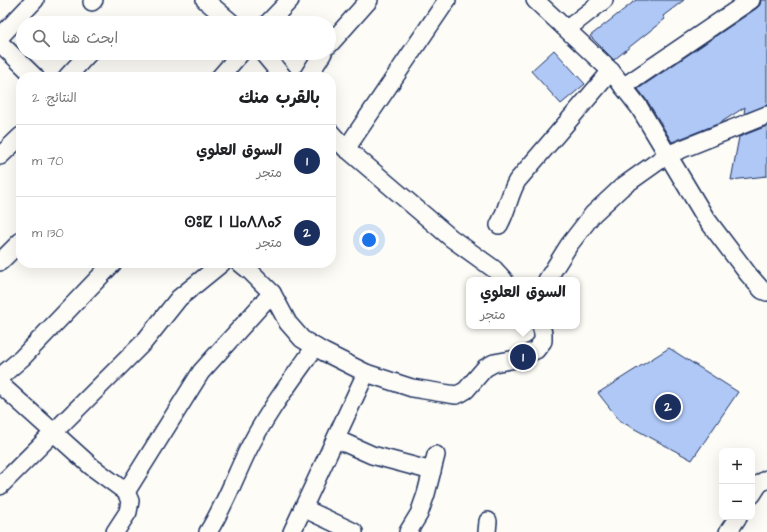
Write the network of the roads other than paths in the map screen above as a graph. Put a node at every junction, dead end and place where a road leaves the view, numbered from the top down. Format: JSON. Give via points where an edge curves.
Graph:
{"nodes":[{"id":1,"x":35,"y":0,"type":"edge"},
{"id":2,"x":290,"y":0,"type":"edge"},
{"id":3,"x":369,"y":0,"type":"edge"},
{"id":4,"x":447,"y":0,"type":"edge"},
{"id":5,"x":535,"y":0,"type":"edge"},
{"id":6,"x":604,"y":0,"type":"edge"},
{"id":7,"x":751,"y":0,"type":"edge"},
{"id":8,"x":209,"y":2,"type":"edge"},
{"id":9,"x":23,"y":16,"type":"edge"},
{"id":10,"x":224,"y":16,"type":"edge"},
{"id":11,"x":275,"y":16,"type":"edge"},
{"id":12,"x":16,"y":25,"type":"edge"},
{"id":13,"x":567,"y":29,"type":"junction"},
{"id":14,"x":336,"y":37,"type":"edge"},
{"id":15,"x":1,"y":45,"type":"edge"},
{"id":16,"x":16,"y":59,"type":"edge"},
{"id":17,"x":17,"y":60,"type":"edge"},
{"id":18,"x":82,"y":60,"type":"edge"},
{"id":19,"x":235,"y":60,"type":"edge"},
{"id":20,"x":268,"y":60,"type":"edge"},
{"id":21,"x":319,"y":60,"type":"edge"},
{"id":22,"x":611,"y":71,"type":"junction"},
{"id":23,"x":30,"y":72,"type":"edge"},
{"id":24,"x":71,"y":72,"type":"edge"},
{"id":25,"x":224,"y":72,"type":"edge"},
{"id":26,"x":277,"y":72,"type":"edge"},
{"id":27,"x":311,"y":72,"type":"edge"},
{"id":28,"x":623,"y":87,"type":"junction"},
{"id":29,"x":767,"y":114,"type":"edge"},
{"id":30,"x":336,"y":138,"type":"edge"},
{"id":31,"x":16,"y":141,"type":"edge"},
{"id":32,"x":346,"y":148,"type":"junction"},
{"id":33,"x":667,"y":155,"type":"junction"},
{"id":34,"x":0,"y":156,"type":"edge"},
{"id":35,"x":499,"y":225,"type":"dead end"},
{"id":36,"x":16,"y":246,"type":"edge"},
{"id":37,"x":0,"y":262,"type":"edge"},
{"id":38,"x":108,"y":268,"type":"edge"},
{"id":39,"x":216,"y":268,"type":"edge"},
{"id":40,"x":246,"y":268,"type":"edge"},
{"id":41,"x":501,"y":277,"type":"edge"},
{"id":42,"x":549,"y":277,"type":"edge"},
{"id":43,"x":767,"y":292,"type":"edge"},
{"id":44,"x":272,"y":293,"type":"junction"},
{"id":45,"x":542,"y":329,"type":"edge"},
{"id":46,"x":315,"y":347,"type":"junction"},
{"id":47,"x":366,"y":373,"type":"junction"},
{"id":48,"x":0,"y":377,"type":"edge"},
{"id":49,"x":0,"y":384,"type":"edge"},
{"id":50,"x":54,"y":431,"type":"junction"},
{"id":51,"x":336,"y":439,"type":"junction"},
{"id":52,"x":767,"y":479,"type":"edge"},
{"id":53,"x":0,"y":486,"type":"edge"},
{"id":54,"x":755,"y":490,"type":"edge"},
{"id":55,"x":126,"y":492,"type":"junction"},
{"id":56,"x":303,"y":508,"type":"junction"},
{"id":57,"x":736,"y":520,"type":"edge"},
{"id":58,"x":115,"y":532,"type":"edge"},
{"id":59,"x":208,"y":532,"type":"edge"},
{"id":60,"x":292,"y":532,"type":"edge"},
{"id":61,"x":354,"y":532,"type":"edge"},
{"id":62,"x":408,"y":532,"type":"edge"},
{"id":63,"x":728,"y":532,"type":"edge"}],
"edges":[{"from":1,"to":9,"type":"street"},
{"from":2,"to":11,"type":"street"},
{"from":3,"to":14,"type":"street"},
{"from":4,"to":32,"type":"street"},
{"from":5,"to":13,"type":"street"},
{"from":6,"to":13,"type":"street"},
{"from":7,"to":28,"type":"street"},
{"from":8,"to":10,"type":"street"},
{"from":12,"to":15,"type":"street"},
{"from":13,"to":22,"type":"street"},
{"from":15,"to":16,"type":"street"},
{"from":17,"to":23,"type":"street"},
{"from":18,"to":24,"type":"street"},
{"from":19,"to":25,"type":"street"},
{"from":20,"to":26,"type":"street"},
{"from":21,"to":27,"type":"street"},
{"from":22,"to":28,"type":"street"},
{"from":22,"to":35,"type":"street","via":[[517,182]]},
{"from":28,"to":33,"type":"street","via":[[639,107]]},
{"from":29,"to":33,"type":"street"},
{"from":30,"to":32,"type":"street"},
{"from":31,"to":34,"type":"street"},
{"from":32,"to":41,"type":"street","via":[[451,238]]},
{"from":33,"to":42,"type":"street","via":[[622,187],[593,214]]},
{"from":33,"to":43,"type":"street","via":[[705,217],[748,274]]},
{"from":36,"to":37,"type":"street"},
{"from":38,"to":48,"type":"street","via":[[22,358]]},
{"from":39,"to":50,"type":"street","via":[[179,298],[144,342]]},
{"from":40,"to":44,"type":"street"},
{"from":44,"to":46,"type":"street","via":[[288,323],[302,339]]},
{"from":44,"to":55,"type":"street","via":[[201,372]]},
{"from":45,"to":47,"type":"street","via":[[543,341],[536,350],[485,368],[466,390],[456,395],[412,388]]},
{"from":46,"to":47,"type":"street"},
{"from":46,"to":59,"type":"street","via":[[276,402],[247,451],[219,515]]},
{"from":47,"to":51,"type":"street"},
{"from":49,"to":50,"type":"street"},
{"from":50,"to":53,"type":"street"},
{"from":50,"to":55,"type":"street","via":[[92,467]]},
{"from":51,"to":56,"type":"street"},
{"from":51,"to":62,"type":"street","via":[[372,455],[434,463],[419,514]]},
{"from":52,"to":54,"type":"street"},
{"from":55,"to":58,"type":"street","via":[[130,501],[128,512]]},
{"from":56,"to":60,"type":"street"},
{"from":56,"to":61,"type":"street"},
{"from":57,"to":63,"type":"street"}]}
